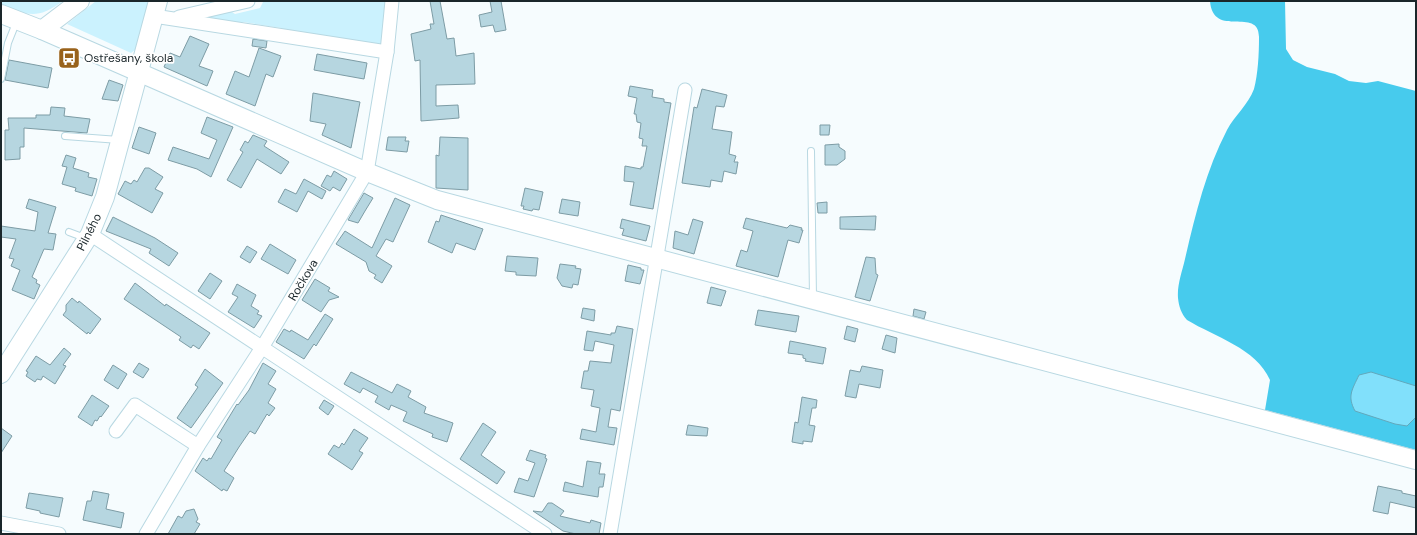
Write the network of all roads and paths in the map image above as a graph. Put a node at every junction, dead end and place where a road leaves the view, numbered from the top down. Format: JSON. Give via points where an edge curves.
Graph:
{"nodes":[{"id":1,"x":80,"y":1,"type":"edge"},
{"id":2,"x":248,"y":1,"type":"edge"},
{"id":3,"x":392,"y":1,"type":"edge"},
{"id":4,"x":156,"y":9,"type":"edge"},
{"id":5,"x":9,"y":17,"type":"edge"},
{"id":6,"x":172,"y":18,"type":"junction"},
{"id":7,"x":42,"y":30,"type":"junction"},
{"id":8,"x":387,"y":52,"type":"junction"},
{"id":9,"x":139,"y":72,"type":"junction"},
{"id":10,"x":1,"y":79,"type":"edge"},
{"id":11,"x":685,"y":90,"type":"dead end"},
{"id":12,"x":65,"y":136,"type":"dead end"},
{"id":13,"x":120,"y":140,"type":"junction"},
{"id":14,"x":811,"y":150,"type":"dead end"},
{"id":15,"x":367,"y":172,"type":"junction"},
{"id":16,"x":69,"y":232,"type":"dead end"},
{"id":17,"x":88,"y":236,"type":"junction"},
{"id":18,"x":657,"y":257,"type":"junction"},
{"id":19,"x":813,"y":300,"type":"junction"},
{"id":20,"x":263,"y":346,"type":"junction"},
{"id":21,"x":2,"y":370,"type":"edge"},
{"id":22,"x":116,"y":431,"type":"dead end"},
{"id":23,"x":198,"y":446,"type":"junction"},
{"id":24,"x":1416,"y":460,"type":"edge"},
{"id":25,"x":1,"y":524,"type":"edge"},
{"id":26,"x":59,"y":534,"type":"edge"},
{"id":27,"x":146,"y":534,"type":"edge"},
{"id":28,"x":545,"y":534,"type":"edge"},
{"id":29,"x":610,"y":534,"type":"edge"}],
"edges":[{"from":1,"to":7,"type":"street"},
{"from":2,"to":6,"type":"street"},
{"from":3,"to":8,"type":"street","name":"Ročkova"},
{"from":4,"to":6,"type":"street"},
{"from":4,"to":9,"type":"street","name":"Pilného"},
{"from":5,"to":7,"type":"street"},
{"from":5,"to":10,"type":"lane","via":[[8,43]]},
{"from":6,"to":8,"type":"street"},
{"from":7,"to":9,"type":"street"},
{"from":8,"to":15,"type":"street","name":"Ročkova"},
{"from":9,"to":13,"type":"street","name":"Pilného"},
{"from":9,"to":15,"type":"street"},
{"from":11,"to":18,"type":"street"},
{"from":12,"to":13,"type":"lane"},
{"from":13,"to":17,"type":"street","name":"Pilného","via":[[105,197]]},
{"from":14,"to":19,"type":"lane"},
{"from":15,"to":18,"type":"street","via":[[438,200]]},
{"from":15,"to":20,"type":"street","name":"Ročkova"},
{"from":16,"to":17,"type":"lane"},
{"from":17,"to":20,"type":"street"},
{"from":17,"to":21,"type":"street","name":"Pilného"},
{"from":18,"to":19,"type":"street"},
{"from":18,"to":29,"type":"street"},
{"from":19,"to":24,"type":"street"},
{"from":20,"to":23,"type":"street","name":"Ročkova"},
{"from":20,"to":28,"type":"street"},
{"from":22,"to":23,"type":"street","via":[[135,405]]},
{"from":23,"to":27,"type":"street","name":"Ročkova"},
{"from":25,"to":26,"type":"street"}]}
